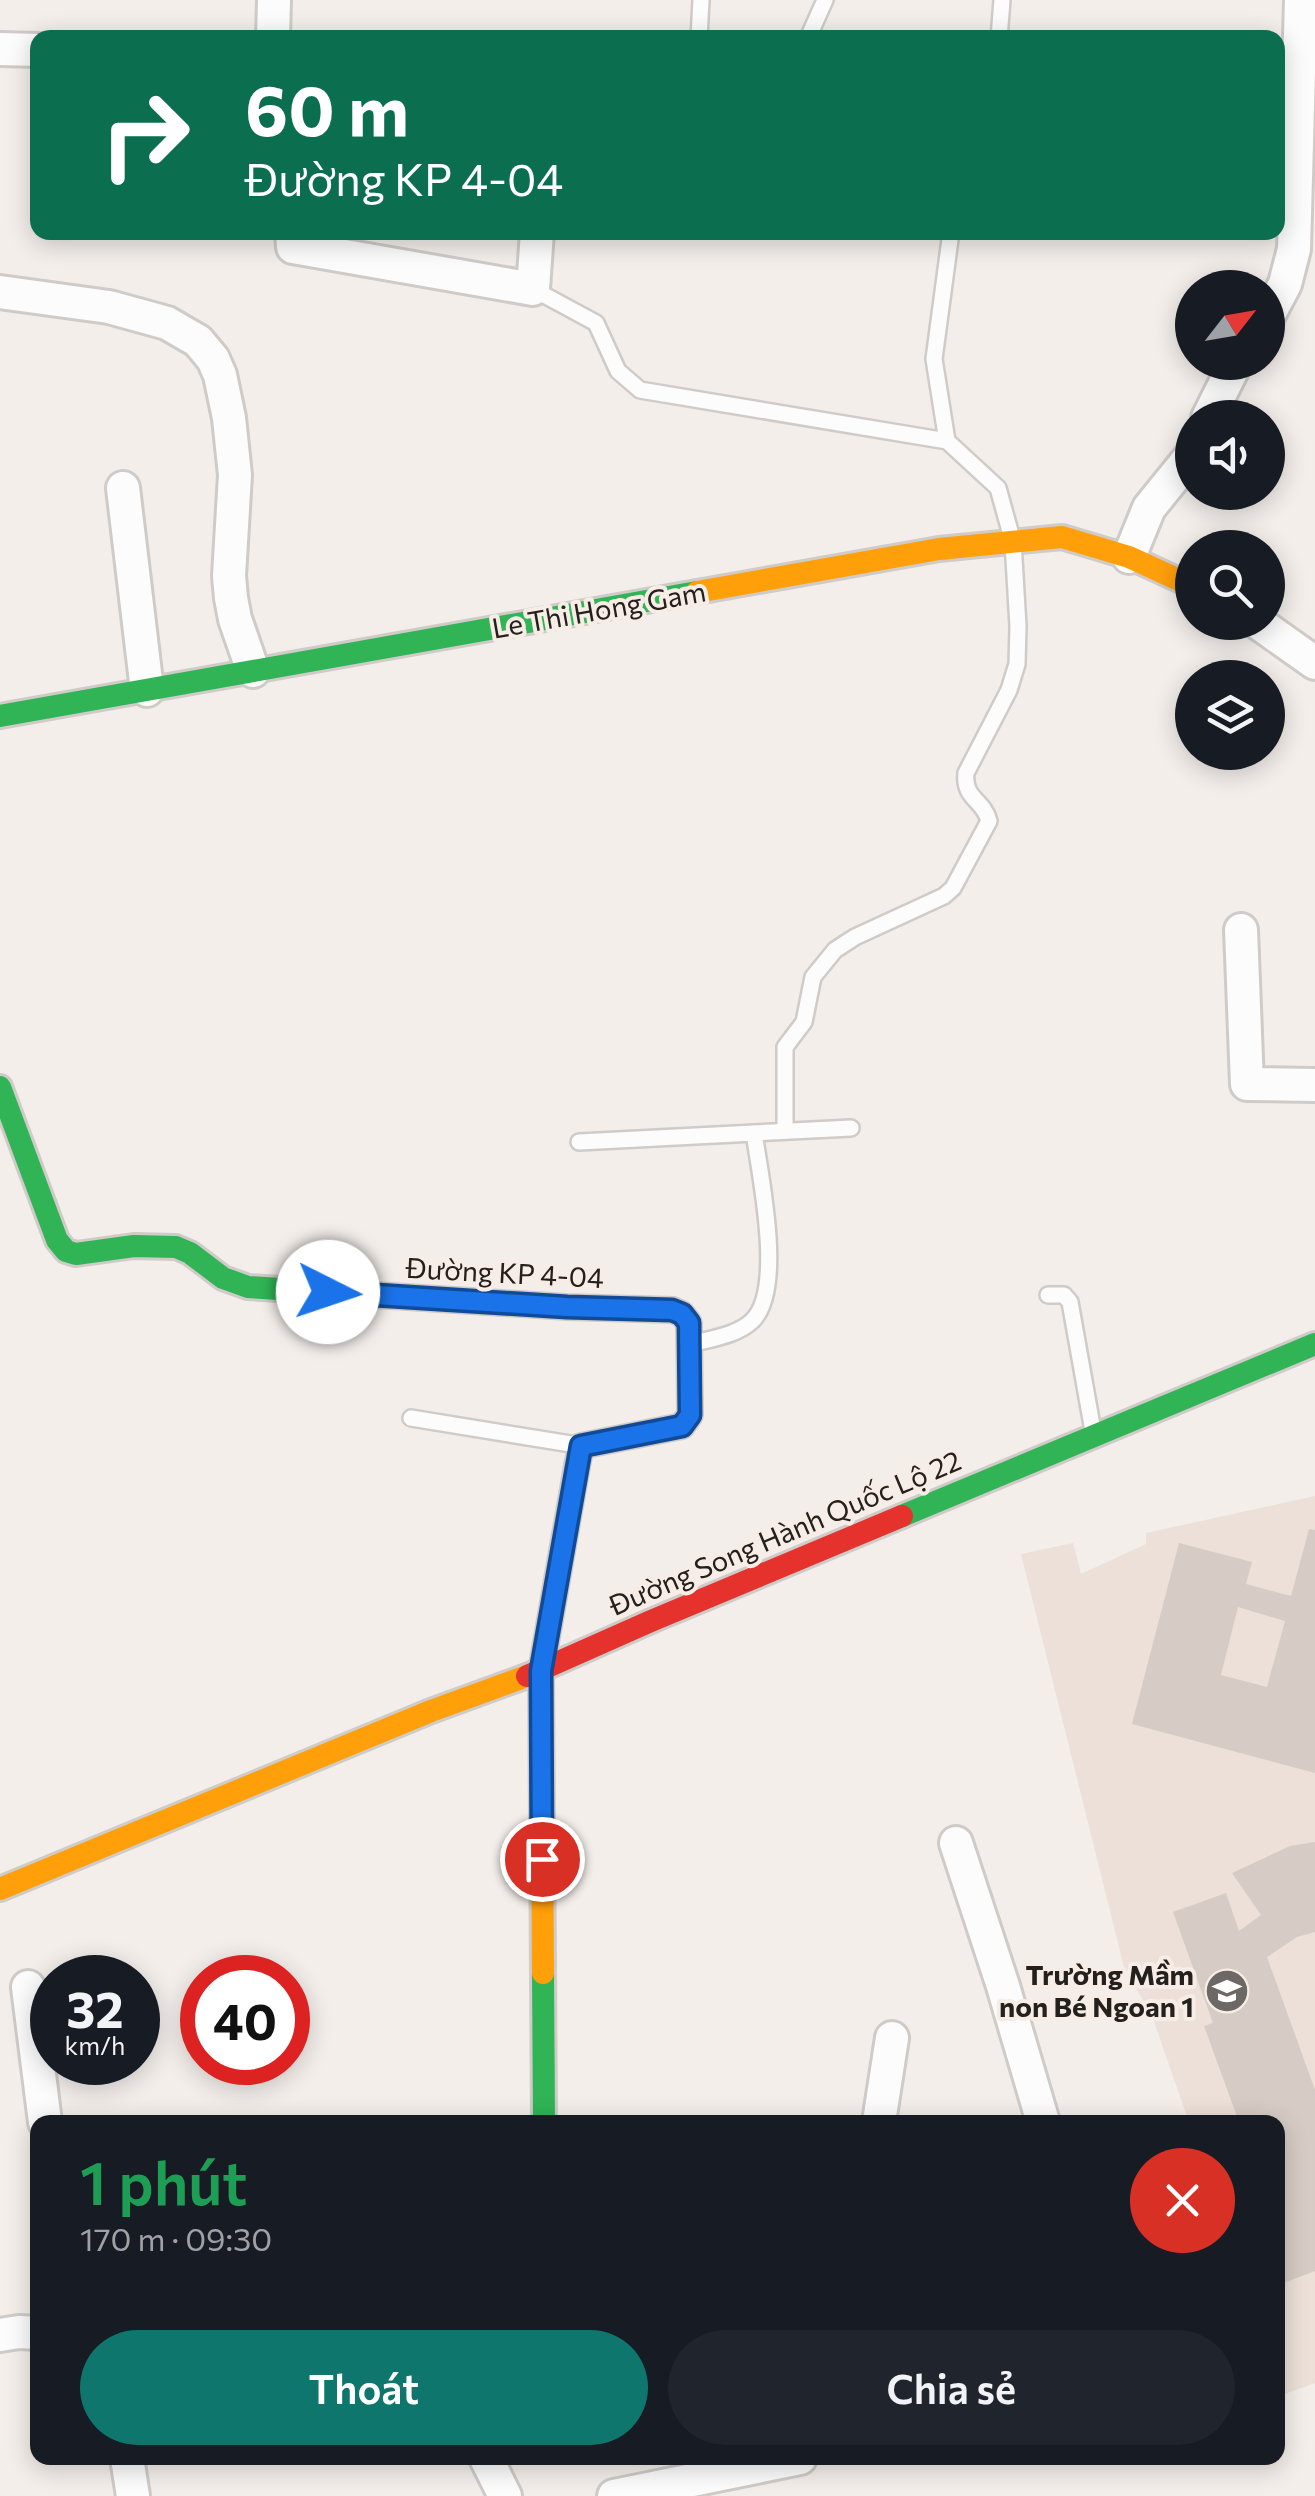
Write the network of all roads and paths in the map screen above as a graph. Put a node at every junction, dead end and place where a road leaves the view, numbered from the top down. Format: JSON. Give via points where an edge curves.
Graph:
{"nodes":[{"id":1,"x":274,"y":0,"type":"edge"},
{"id":2,"x":701,"y":0,"type":"edge"},
{"id":3,"x":825,"y":0,"type":"edge"},
{"id":4,"x":1002,"y":0,"type":"edge"},
{"id":5,"x":1300,"y":0,"type":"edge"},
{"id":6,"x":274,"y":30,"type":"edge"},
{"id":7,"x":699,"y":30,"type":"edge"},
{"id":8,"x":812,"y":30,"type":"edge"},
{"id":9,"x":999,"y":30,"type":"edge"},
{"id":10,"x":0,"y":49,"type":"edge"},
{"id":11,"x":30,"y":50,"type":"edge"},
{"id":12,"x":293,"y":240,"type":"edge"},
{"id":13,"x":536,"y":240,"type":"edge"},
{"id":14,"x":950,"y":240,"type":"edge"},
{"id":15,"x":1305,"y":251,"type":"edge"},
{"id":16,"x":1285,"y":284,"type":"edge"},
{"id":17,"x":533,"y":289,"type":"junction"},
{"id":18,"x":0,"y":292,"type":"edge"},
{"id":19,"x":947,"y":440,"type":"junction"},
{"id":20,"x":1175,"y":476,"type":"edge"},
{"id":21,"x":123,"y":488,"type":"dead end"},
{"id":22,"x":1013,"y":542,"type":"junction"},
{"id":23,"x":1129,"y":557,"type":"junction"},
{"id":24,"x":1175,"y":578,"type":"edge"},
{"id":25,"x":1283,"y":640,"type":"edge"},
{"id":26,"x":1315,"y":663,"type":"edge"},
{"id":27,"x":253,"y":671,"type":"junction"},
{"id":28,"x":147,"y":690,"type":"junction"},
{"id":29,"x":0,"y":716,"type":"edge"},
{"id":30,"x":1242,"y":930,"type":"dead end"},
{"id":31,"x":1315,"y":1085,"type":"edge"},
{"id":32,"x":0,"y":1087,"type":"edge"},
{"id":33,"x":851,"y":1128,"type":"dead end"},
{"id":34,"x":784,"y":1131,"type":"junction"},
{"id":35,"x":754,"y":1132,"type":"junction"},
{"id":36,"x":579,"y":1142,"type":"dead end"},
{"id":37,"x":1048,"y":1295,"type":"dead end"},
{"id":38,"x":689,"y":1344,"type":"junction"},
{"id":39,"x":1315,"y":1344,"type":"edge"},
{"id":40,"x":411,"y":1418,"type":"dead end"},
{"id":41,"x":1094,"y":1436,"type":"junction"},
{"id":42,"x":581,"y":1446,"type":"junction"},
{"id":43,"x":541,"y":1671,"type":"junction"},
{"id":44,"x":956,"y":1843,"type":"dead end"},
{"id":45,"x":0,"y":1889,"type":"edge"},
{"id":46,"x":28,"y":1987,"type":"dead end"},
{"id":47,"x":892,"y":2038,"type":"dead end"},
{"id":48,"x":44,"y":2115,"type":"edge"},
{"id":49,"x":544,"y":2115,"type":"edge"},
{"id":50,"x":880,"y":2115,"type":"edge"},
{"id":51,"x":1041,"y":2115,"type":"edge"},
{"id":52,"x":30,"y":2333,"type":"edge"},
{"id":53,"x":0,"y":2335,"type":"edge"},
{"id":54,"x":129,"y":2465,"type":"edge"},
{"id":55,"x":490,"y":2465,"type":"edge"},
{"id":56,"x":766,"y":2465,"type":"edge"},
{"id":57,"x":133,"y":2496,"type":"edge"},
{"id":58,"x":505,"y":2496,"type":"edge"},
{"id":59,"x":614,"y":2496,"type":"edge"}],
"edges":[{"from":1,"to":6,"type":"street"},
{"from":2,"to":7,"type":"lane"},
{"from":3,"to":8,"type":"lane"},
{"from":4,"to":9,"type":"lane"},
{"from":5,"to":15,"type":"street","via":[[1298,188]]},
{"from":10,"to":11,"type":"street"},
{"from":12,"to":17,"type":"street","via":[[293,247]]},
{"from":13,"to":17,"type":"street"},
{"from":14,"to":19,"type":"lane","via":[[934,359]]},
{"from":15,"to":16,"type":"street"},
{"from":17,"to":19,"type":"lane","via":[[596,323],[618,371],[640,390]]},
{"from":18,"to":27,"type":"street","via":[[109,307],[167,323],[213,359],[229,418],[234,475],[231,598]]},
{"from":19,"to":22,"type":"lane","via":[[998,488]]},
{"from":20,"to":23,"type":"street","via":[[1149,508]]},
{"from":21,"to":28,"type":"street"},
{"from":22,"to":23,"type":"street","name":"Le Thi Hong Gam","via":[[1062,537]]},
{"from":22,"to":27,"type":"street","name":"Le Thi Hong Gam","via":[[939,549]]},
{"from":22,"to":34,"type":"lane","via":[[1017,664],[964,785],[989,821],[954,888],[855,937],[813,977],[804,1022],[785,1047]]},
{"from":23,"to":24,"type":"street","name":"Le Thi Hong Gam"},
{"from":25,"to":26,"type":"street"},
{"from":27,"to":28,"type":"street","name":"Le Thi Hong Gam"},
{"from":28,"to":29,"type":"street","name":"Le Thi Hong Gam"},
{"from":30,"to":31,"type":"street","via":[[1247,1084]]},
{"from":32,"to":38,"type":"street","name":"Đường KP 4-04","via":[[66,1251],[176,1247],[248,1288],[672,1310],[689,1323]]},
{"from":33,"to":34,"type":"lane"},
{"from":34,"to":35,"type":"lane"},
{"from":35,"to":36,"type":"lane"},
{"from":35,"to":38,"type":"lane","via":[[770,1243],[766,1298],[738,1332]]},
{"from":37,"to":41,"type":"lane","via":[[1070,1302]]},
{"from":38,"to":42,"type":"street","via":[[690,1415],[682,1426]]},
{"from":39,"to":41,"type":"street","name":"Đường Song Hành Quốc Lộ 22"},
{"from":40,"to":42,"type":"lane"},
{"from":41,"to":43,"type":"street","name":"Đường Song Hành Quốc Lộ 22"},
{"from":42,"to":43,"type":"street"},
{"from":43,"to":45,"type":"street","name":"Đường Song Hành Quốc Lộ 22"},
{"from":43,"to":49,"type":"street"},
{"from":44,"to":51,"type":"street"},
{"from":46,"to":48,"type":"street"},
{"from":47,"to":50,"type":"street"},
{"from":52,"to":53,"type":"street"},
{"from":54,"to":57,"type":"street"},
{"from":55,"to":58,"type":"street"},
{"from":56,"to":59,"type":"street"}]}
